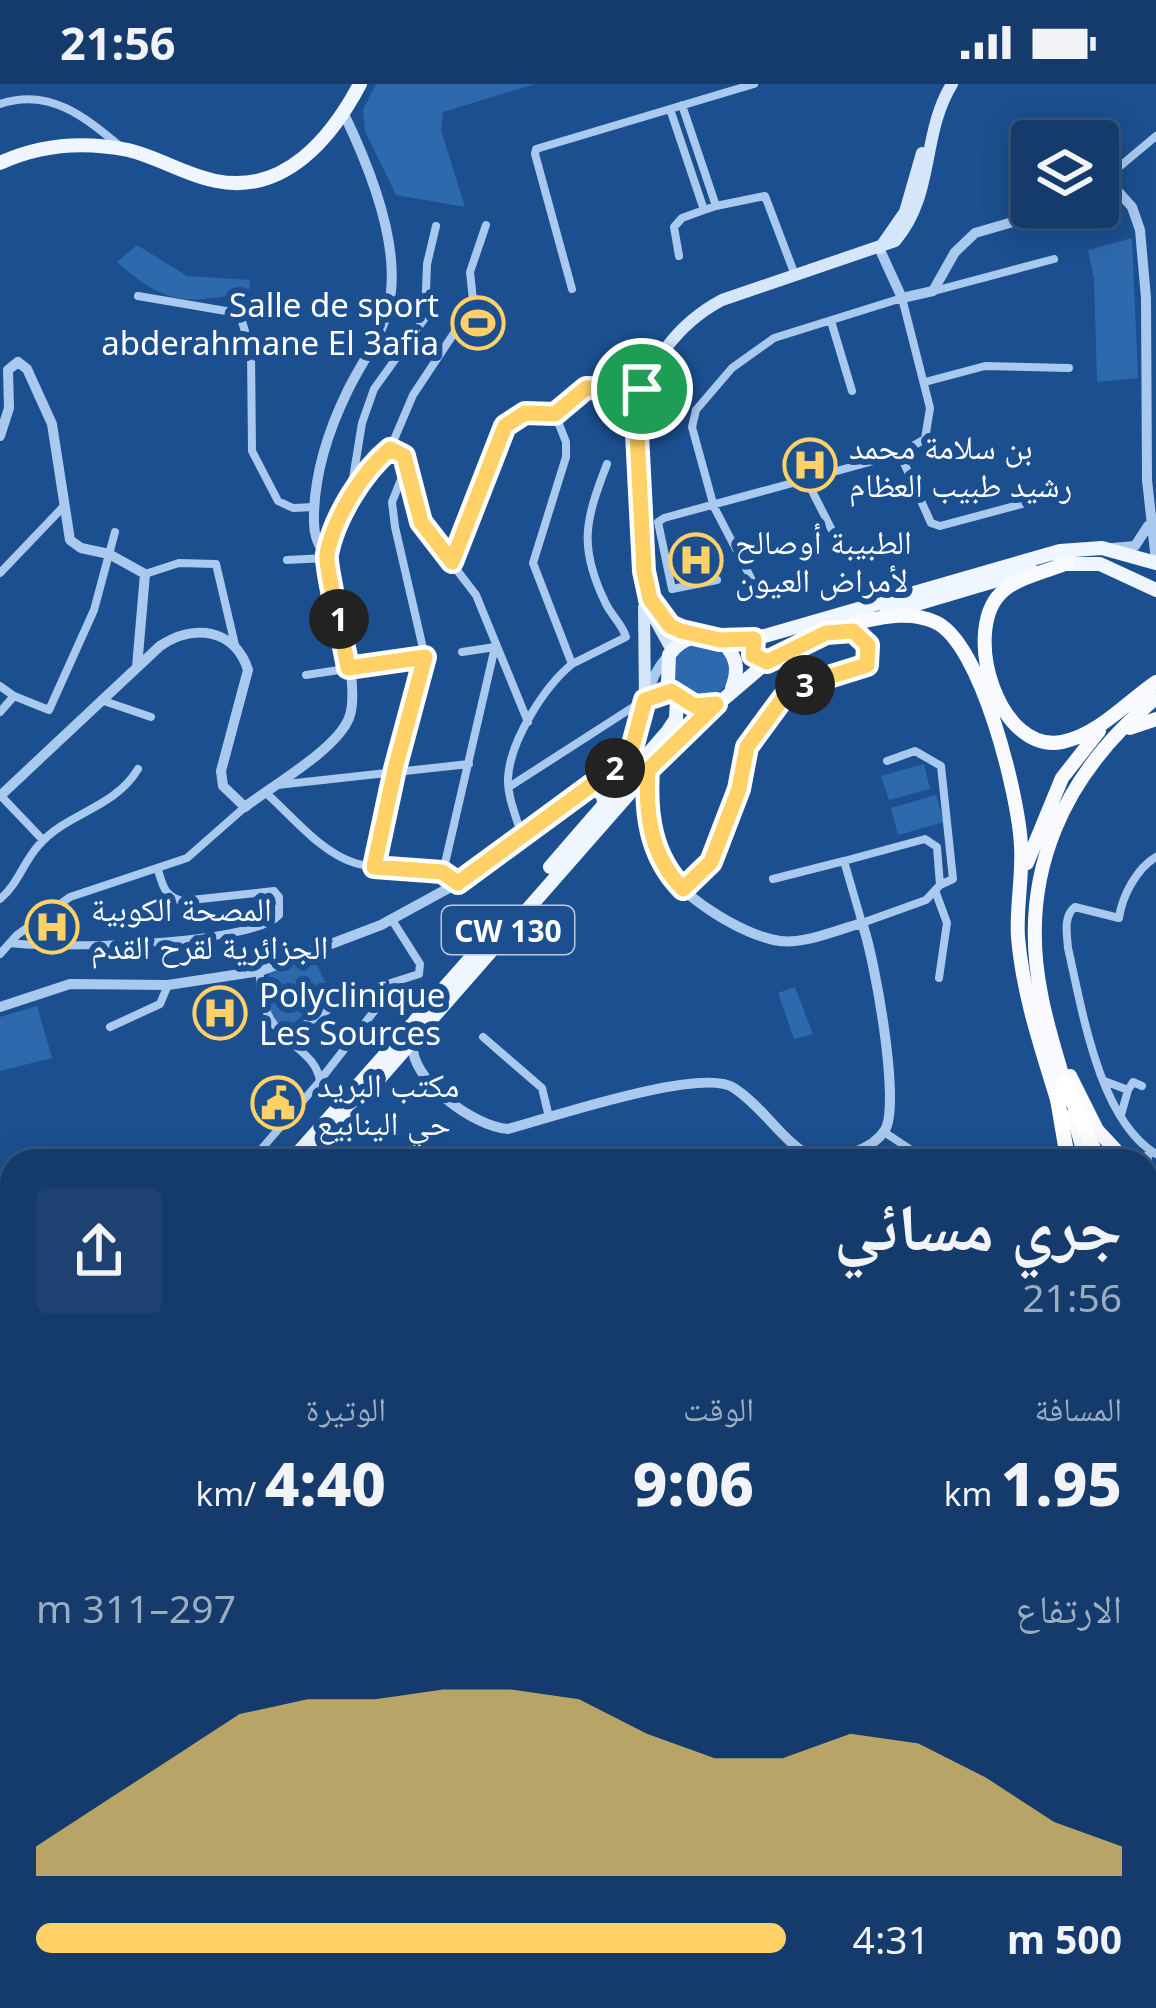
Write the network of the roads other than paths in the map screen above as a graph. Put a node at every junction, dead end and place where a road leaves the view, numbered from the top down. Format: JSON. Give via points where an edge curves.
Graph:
{"nodes":[{"id":1,"x":361,"y":84,"type":"edge"},
{"id":2,"x":754,"y":84,"type":"edge"},
{"id":3,"x":952,"y":84,"type":"edge"},
{"id":4,"x":0,"y":104,"type":"edge"},
{"id":5,"x":682,"y":105,"type":"junction"},
{"id":6,"x":670,"y":109,"type":"junction"},
{"id":7,"x":344,"y":114,"type":"junction"},
{"id":8,"x":1156,"y":136,"type":"edge"},
{"id":9,"x":124,"y":149,"type":"junction"},
{"id":10,"x":0,"y":163,"type":"edge"},
{"id":11,"x":1119,"y":168,"type":"edge"},
{"id":12,"x":1119,"y":196,"type":"edge"},
{"id":13,"x":716,"y":206,"type":"junction"},
{"id":14,"x":704,"y":210,"type":"junction"},
{"id":15,"x":1011,"y":223,"type":"edge"},
{"id":16,"x":486,"y":225,"type":"dead end"},
{"id":17,"x":436,"y":226,"type":"dead end"},
{"id":18,"x":880,"y":250,"type":"junction"},
{"id":19,"x":679,"y":256,"type":"dead end"},
{"id":20,"x":1054,"y":259,"type":"dead end"},
{"id":21,"x":796,"y":276,"type":"junction"},
{"id":22,"x":572,"y":289,"type":"dead end"},
{"id":23,"x":933,"y":291,"type":"junction"},
{"id":24,"x":137,"y":296,"type":"dead end"},
{"id":25,"x":1151,"y":296,"type":"edge"},
{"id":26,"x":902,"y":298,"type":"junction"},
{"id":27,"x":831,"y":321,"type":"junction"},
{"id":28,"x":1070,"y":368,"type":"dead end"},
{"id":29,"x":925,"y":382,"type":"junction"},
{"id":30,"x":642,"y":389,"type":"junction"},
{"id":31,"x":853,"y":391,"type":"dead end"},
{"id":32,"x":555,"y":414,"type":"junction"},
{"id":33,"x":0,"y":436,"type":"edge"},
{"id":34,"x":390,"y":449,"type":"junction"},
{"id":35,"x":899,"y":454,"type":"junction"},
{"id":36,"x":607,"y":464,"type":"dead end"},
{"id":37,"x":406,"y":465,"type":"junction"},
{"id":38,"x":807,"y":481,"type":"junction"},
{"id":39,"x":350,"y":499,"type":"junction"},
{"id":40,"x":1030,"y":502,"type":"dead end"},
{"id":41,"x":65,"y":505,"type":"junction"},
{"id":42,"x":314,"y":507,"type":"junction"},
{"id":43,"x":714,"y":507,"type":"junction"},
{"id":44,"x":1149,"y":523,"type":"junction"},
{"id":45,"x":115,"y":532,"type":"dead end"},
{"id":46,"x":890,"y":542,"type":"dead end"},
{"id":47,"x":1102,"y":548,"type":"junction"},
{"id":48,"x":109,"y":554,"type":"junction"},
{"id":49,"x":326,"y":558,"type":"junction"},
{"id":50,"x":287,"y":560,"type":"dead end"},
{"id":51,"x":452,"y":562,"type":"junction"},
{"id":52,"x":1068,"y":562,"type":"junction"},
{"id":53,"x":1152,"y":562,"type":"edge"},
{"id":54,"x":644,"y":571,"type":"junction"},
{"id":55,"x":0,"y":573,"type":"edge"},
{"id":56,"x":145,"y":574,"type":"junction"},
{"id":57,"x":717,"y":580,"type":"dead end"},
{"id":58,"x":752,"y":580,"type":"dead end"},
{"id":59,"x":1150,"y":587,"type":"edge"},
{"id":60,"x":644,"y":600,"type":"junction"},
{"id":61,"x":854,"y":623,"type":"junction"},
{"id":62,"x":826,"y":633,"type":"junction"},
{"id":63,"x":693,"y":635,"type":"junction"},
{"id":64,"x":754,"y":639,"type":"junction"},
{"id":65,"x":720,"y":640,"type":"junction"},
{"id":66,"x":235,"y":645,"type":"junction"},
{"id":67,"x":495,"y":647,"type":"junction"},
{"id":68,"x":462,"y":652,"type":"dead end"},
{"id":69,"x":671,"y":652,"type":"junction"},
{"id":70,"x":425,"y":657,"type":"junction"},
{"id":71,"x":767,"y":662,"type":"junction"},
{"id":72,"x":572,"y":664,"type":"junction"},
{"id":73,"x":137,"y":667,"type":"junction"},
{"id":74,"x":348,"y":668,"type":"junction"},
{"id":75,"x":306,"y":675,"type":"dead end"},
{"id":76,"x":1156,"y":682,"type":"edge"},
{"id":77,"x":0,"y":686,"type":"edge"},
{"id":78,"x":674,"y":694,"type":"junction"},
{"id":79,"x":14,"y":696,"type":"junction"},
{"id":80,"x":1156,"y":698,"type":"edge"},
{"id":81,"x":101,"y":699,"type":"junction"},
{"id":82,"x":722,"y":699,"type":"junction"},
{"id":83,"x":645,"y":700,"type":"junction"},
{"id":84,"x":0,"y":712,"type":"edge"},
{"id":85,"x":1116,"y":712,"type":"junction"},
{"id":86,"x":151,"y":717,"type":"dead end"},
{"id":87,"x":1156,"y":718,"type":"edge"},
{"id":88,"x":528,"y":722,"type":"junction"},
{"id":89,"x":1105,"y":744,"type":"junction"},
{"id":90,"x":887,"y":761,"type":"dead end"},
{"id":91,"x":469,"y":764,"type":"junction"},
{"id":92,"x":138,"y":769,"type":"dead end"},
{"id":93,"x":395,"y":769,"type":"junction"},
{"id":94,"x":648,"y":770,"type":"junction"},
{"id":95,"x":591,"y":787,"type":"junction"},
{"id":96,"x":509,"y":788,"type":"junction"},
{"id":97,"x":270,"y":789,"type":"junction"},
{"id":98,"x":0,"y":796,"type":"edge"},
{"id":99,"x":626,"y":796,"type":"junction"},
{"id":100,"x":648,"y":801,"type":"junction"},
{"id":101,"x":604,"y":804,"type":"junction"},
{"id":102,"x":245,"y":807,"type":"junction"},
{"id":103,"x":521,"y":833,"type":"junction"},
{"id":104,"x":43,"y":840,"type":"junction"},
{"id":105,"x":1156,"y":857,"type":"edge"},
{"id":106,"x":844,"y":861,"type":"junction"},
{"id":107,"x":374,"y":867,"type":"junction"},
{"id":108,"x":158,"y":869,"type":"junction"},
{"id":109,"x":442,"y":872,"type":"junction"},
{"id":110,"x":772,"y":879,"type":"dead end"},
{"id":111,"x":458,"y":883,"type":"junction"},
{"id":112,"x":683,"y":889,"type":"junction"},
{"id":113,"x":938,"y":889,"type":"junction"},
{"id":114,"x":1020,"y":897,"type":"junction"},
{"id":115,"x":0,"y":899,"type":"edge"},
{"id":116,"x":392,"y":920,"type":"junction"},
{"id":117,"x":862,"y":922,"type":"junction"},
{"id":118,"x":10,"y":943,"type":"junction"},
{"id":119,"x":0,"y":954,"type":"edge"},
{"id":120,"x":260,"y":971,"type":"junction"},
{"id":121,"x":939,"y":978,"type":"dead end"},
{"id":122,"x":398,"y":981,"type":"junction"},
{"id":123,"x":168,"y":985,"type":"junction"},
{"id":124,"x":0,"y":1007,"type":"edge"},
{"id":125,"x":304,"y":1025,"type":"dead end"},
{"id":126,"x":110,"y":1027,"type":"dead end"},
{"id":127,"x":1049,"y":1032,"type":"junction"},
{"id":128,"x":483,"y":1036,"type":"dead end"},
{"id":129,"x":413,"y":1042,"type":"junction"},
{"id":130,"x":416,"y":1068,"type":"junction"},
{"id":131,"x":388,"y":1070,"type":"junction"},
{"id":132,"x":320,"y":1081,"type":"junction"},
{"id":133,"x":1105,"y":1082,"type":"junction"},
{"id":134,"x":1142,"y":1086,"type":"dead end"},
{"id":135,"x":1060,"y":1089,"type":"junction"},
{"id":136,"x":1128,"y":1090,"type":"junction"},
{"id":137,"x":1121,"y":1115,"type":"junction"},
{"id":138,"x":549,"y":1118,"type":"junction"},
{"id":139,"x":884,"y":1132,"type":"junction"},
{"id":140,"x":261,"y":1149,"type":"edge"},
{"id":141,"x":302,"y":1149,"type":"edge"},
{"id":142,"x":318,"y":1149,"type":"edge"},
{"id":143,"x":796,"y":1149,"type":"edge"},
{"id":144,"x":860,"y":1149,"type":"edge"},
{"id":145,"x":910,"y":1149,"type":"edge"},
{"id":146,"x":1074,"y":1149,"type":"edge"},
{"id":147,"x":1093,"y":1149,"type":"edge"},
{"id":148,"x":1115,"y":1149,"type":"edge"},
{"id":149,"x":1147,"y":1149,"type":"edge"}],
"edges":[{"from":1,"to":7,"type":"main road"},
{"from":2,"to":5,"type":"street"},
{"from":3,"to":18,"type":"main road","via":[[931,131],[912,222]]},
{"from":4,"to":9,"type":"street","via":[[51,100]]},
{"from":5,"to":6,"type":"street"},
{"from":5,"to":13,"type":"street"},
{"from":6,"to":14,"type":"street"},
{"from":6,"to":22,"type":"street","via":[[536,149]]},
{"from":7,"to":9,"type":"main road","via":[[311,152],[253,180],[218,182]]},
{"from":7,"to":42,"type":"street","via":[[374,187],[392,287],[384,321],[329,434]]},
{"from":8,"to":11,"type":"street"},
{"from":9,"to":10,"type":"main road","via":[[64,145]]},
{"from":12,"to":25,"type":"street","via":[[1140,230]]},
{"from":13,"to":14,"type":"street"},
{"from":13,"to":21,"type":"street","via":[[765,196]]},
{"from":14,"to":19,"type":"street","via":[[674,226]]},
{"from":15,"to":23,"type":"street","via":[[962,242]]},
{"from":16,"to":34,"type":"street","via":[[470,272],[468,312],[413,395]]},
{"from":17,"to":39,"type":"street","via":[[425,318],[374,389]]},
{"from":18,"to":21,"type":"main road"},
{"from":18,"to":26,"type":"street"},
{"from":20,"to":23,"type":"street"},
{"from":21,"to":30,"type":"main road","via":[[703,310],[664,350]]},
{"from":23,"to":26,"type":"street"},
{"from":24,"to":42,"type":"street","via":[[241,318],[251,351],[252,452],[278,501]]},
{"from":25,"to":44,"type":"street"},
{"from":26,"to":27,"type":"street"},
{"from":26,"to":29,"type":"street"},
{"from":27,"to":31,"type":"street"},
{"from":27,"to":43,"type":"street","via":[[754,350],[696,410],[692,427]]},
{"from":28,"to":29,"type":"street","via":[[985,366]]},
{"from":29,"to":35,"type":"street","via":[[925,439]]},
{"from":30,"to":32,"type":"street","via":[[586,388]]},
{"from":30,"to":54,"type":"main road","via":[[636,414]]},
{"from":32,"to":51,"type":"street","via":[[525,413],[505,426]]},
{"from":32,"to":72,"type":"street","via":[[566,458],[533,563]]},
{"from":33,"to":41,"type":"street","via":[[8,370],[18,362],[52,424]]},
{"from":34,"to":37,"type":"street"},
{"from":34,"to":39,"type":"street"},
{"from":35,"to":38,"type":"street"},
{"from":35,"to":40,"type":"street","via":[[932,524]]},
{"from":36,"to":72,"type":"street","via":[[586,546],[626,637]]},
{"from":37,"to":51,"type":"street","via":[[421,522]]},
{"from":37,"to":70,"type":"street","via":[[392,502],[394,527]]},
{"from":38,"to":43,"type":"street"},
{"from":38,"to":46,"type":"street","via":[[845,556]]},
{"from":39,"to":49,"type":"street"},
{"from":41,"to":48,"type":"street","via":[[73,544]]},
{"from":41,"to":55,"type":"street"},
{"from":42,"to":49,"type":"street","via":[[314,538]]},
{"from":43,"to":57,"type":"street","via":[[664,518],[657,527],[672,589]]},
{"from":43,"to":58,"type":"street"},
{"from":44,"to":47,"type":"street","via":[[1135,546]]},
{"from":44,"to":53,"type":"street"},
{"from":45,"to":48,"type":"street"},
{"from":47,"to":53,"type":"main road"},
{"from":47,"to":64,"type":"main road","via":[[1013,562]]},
{"from":48,"to":56,"type":"street"},
{"from":48,"to":79,"type":"street","via":[[94,610],[49,710]]},
{"from":49,"to":50,"type":"street"},
{"from":49,"to":74,"type":"street"},
{"from":51,"to":67,"type":"street","via":[[476,595]]},
{"from":52,"to":59,"type":"main road","via":[[1100,564]]},
{"from":52,"to":61,"type":"main road","number":"CW 130"},
{"from":52,"to":85,"type":"highway","via":[[1012,585],[992,604],[983,643],[992,680],[1013,725],[1047,744],[1091,731]]},
{"from":53,"to":59,"type":"main road","via":[[1137,571]]},
{"from":54,"to":60,"type":"main road"},
{"from":54,"to":63,"type":"main road","via":[[657,612]]},
{"from":56,"to":66,"type":"street","via":[[179,563],[216,564]]},
{"from":56,"to":73,"type":"street"},
{"from":60,"to":69,"type":"main road"},
{"from":60,"to":83,"type":"main road"},
{"from":61,"to":62,"type":"main road","number":"CW 130"},
{"from":61,"to":114,"type":"highway","via":[[926,618],[963,646],[1018,818]]},
{"from":62,"to":71,"type":"main road","number":"CW 130"},
{"from":62,"to":112,"type":"street","via":[[861,636],[867,665],[783,698],[747,747],[711,862]]},
{"from":63,"to":65,"type":"main road"},
{"from":63,"to":69,"type":"main road"},
{"from":64,"to":65,"type":"main road"},
{"from":64,"to":71,"type":"main road","via":[[753,655]]},
{"from":65,"to":82,"type":"main road","via":[[737,672]]},
{"from":66,"to":73,"type":"street","via":[[194,632],[171,639]]},
{"from":66,"to":102,"type":"street","via":[[248,683],[221,780]]},
{"from":67,"to":68,"type":"street"},
{"from":67,"to":88,"type":"street"},
{"from":67,"to":91,"type":"street"},
{"from":69,"to":78,"type":"main road","via":[[666,673]]},
{"from":69,"to":83,"type":"street"},
{"from":70,"to":74,"type":"street"},
{"from":70,"to":93,"type":"street"},
{"from":71,"to":82,"type":"main road","number":"CW 130"},
{"from":72,"to":88,"type":"street"},
{"from":73,"to":81,"type":"street"},
{"from":74,"to":75,"type":"street"},
{"from":74,"to":97,"type":"street","via":[[353,700],[344,729]]},
{"from":76,"to":85,"type":"highway"},
{"from":77,"to":79,"type":"street"},
{"from":78,"to":82,"type":"main road","via":[[695,706]]},
{"from":78,"to":83,"type":"street"},
{"from":78,"to":101,"type":"main road","number":"CW 130","via":[[672,725]]},
{"from":79,"to":84,"type":"street"},
{"from":80,"to":89,"type":"highway"},
{"from":81,"to":86,"type":"street"},
{"from":81,"to":98,"type":"street"},
{"from":82,"to":94,"type":"main road","number":"CW 130"},
{"from":83,"to":95,"type":"street","via":[[632,748]]},
{"from":83,"to":96,"type":"street"},
{"from":85,"to":114,"type":"highway","via":[[1062,778],[1033,842]]},
{"from":87,"to":89,"type":"highway"},
{"from":88,"to":96,"type":"street"},
{"from":89,"to":127,"type":"highway","via":[[1064,807],[1040,875],[1035,939]]},
{"from":90,"to":113,"type":"street","via":[[915,752],[941,766],[953,879]]},
{"from":91,"to":93,"type":"street"},
{"from":91,"to":109,"type":"street"},
{"from":92,"to":104,"type":"street","via":[[118,794]]},
{"from":93,"to":97,"type":"street"},
{"from":93,"to":107,"type":"street"},
{"from":94,"to":99,"type":"main road","number":"CW 130"},
{"from":94,"to":100,"type":"street"},
{"from":95,"to":101,"type":"main road"},
{"from":95,"to":103,"type":"street"},
{"from":96,"to":103,"type":"street"},
{"from":97,"to":102,"type":"street"},
{"from":97,"to":107,"type":"street","via":[[328,848]]},
{"from":98,"to":104,"type":"street"},
{"from":99,"to":100,"type":"street"},
{"from":99,"to":129,"type":"main road","number":"CW 130"},
{"from":100,"to":112,"type":"street","via":[[656,853]]},
{"from":101,"to":141,"type":"main road","number":"CW 130"},
{"from":102,"to":108,"type":"street","via":[[201,849]]},
{"from":103,"to":111,"type":"street"},
{"from":104,"to":115,"type":"street"},
{"from":105,"to":133,"type":"street","via":[[1143,865],[1119,917],[1078,907],[1068,914],[1068,948]]},
{"from":106,"to":110,"type":"street"},
{"from":106,"to":113,"type":"street","via":[[925,838],[938,847]]},
{"from":106,"to":117,"type":"street"},
{"from":107,"to":109,"type":"street"},
{"from":108,"to":118,"type":"street","via":[[70,897]]},
{"from":108,"to":118,"type":"street","via":[[164,892],[182,902],[274,891],[279,915],[258,928],[142,944]]},
{"from":109,"to":111,"type":"street"},
{"from":111,"to":116,"type":"street"},
{"from":112,"to":117,"type":"street","via":[[719,916],[784,942]]},
{"from":113,"to":117,"type":"street"},
{"from":113,"to":121,"type":"street","via":[[947,923]]},
{"from":114,"to":135,"type":"highway","via":[[1034,1028]]},
{"from":116,"to":120,"type":"street"},
{"from":116,"to":122,"type":"street","via":[[421,969]]},
{"from":117,"to":139,"type":"street","via":[[882,1014]]},
{"from":118,"to":119,"type":"street"},
{"from":120,"to":123,"type":"street"},
{"from":120,"to":132,"type":"street","via":[[269,1022]]},
{"from":122,"to":125,"type":"street","via":[[350,996]]},
{"from":122,"to":132,"type":"street"},
{"from":123,"to":124,"type":"street","via":[[70,984]]},
{"from":123,"to":126,"type":"street","via":[[160,1004]]},
{"from":127,"to":135,"type":"highway"},
{"from":127,"to":148,"type":"highway","via":[[1097,1130]]},
{"from":128,"to":138,"type":"street","via":[[542,1088]]},
{"from":129,"to":130,"type":"street"},
{"from":129,"to":131,"type":"main road","number":"CW 130"},
{"from":130,"to":131,"type":"street"},
{"from":130,"to":138,"type":"street","via":[[482,1124],[508,1129]]},
{"from":131,"to":142,"type":"main road","number":"CW 130"},
{"from":132,"to":140,"type":"street"},
{"from":133,"to":136,"type":"street"},
{"from":133,"to":137,"type":"street"},
{"from":134,"to":136,"type":"street","via":[[1132,1082]]},
{"from":135,"to":146,"type":"highway"},
{"from":135,"to":147,"type":"highway"},
{"from":136,"to":137,"type":"street"},
{"from":137,"to":149,"type":"street"},
{"from":138,"to":143,"type":"street","via":[[712,1081],[727,1083]]},
{"from":139,"to":144,"type":"street"},
{"from":139,"to":145,"type":"street"}]}
